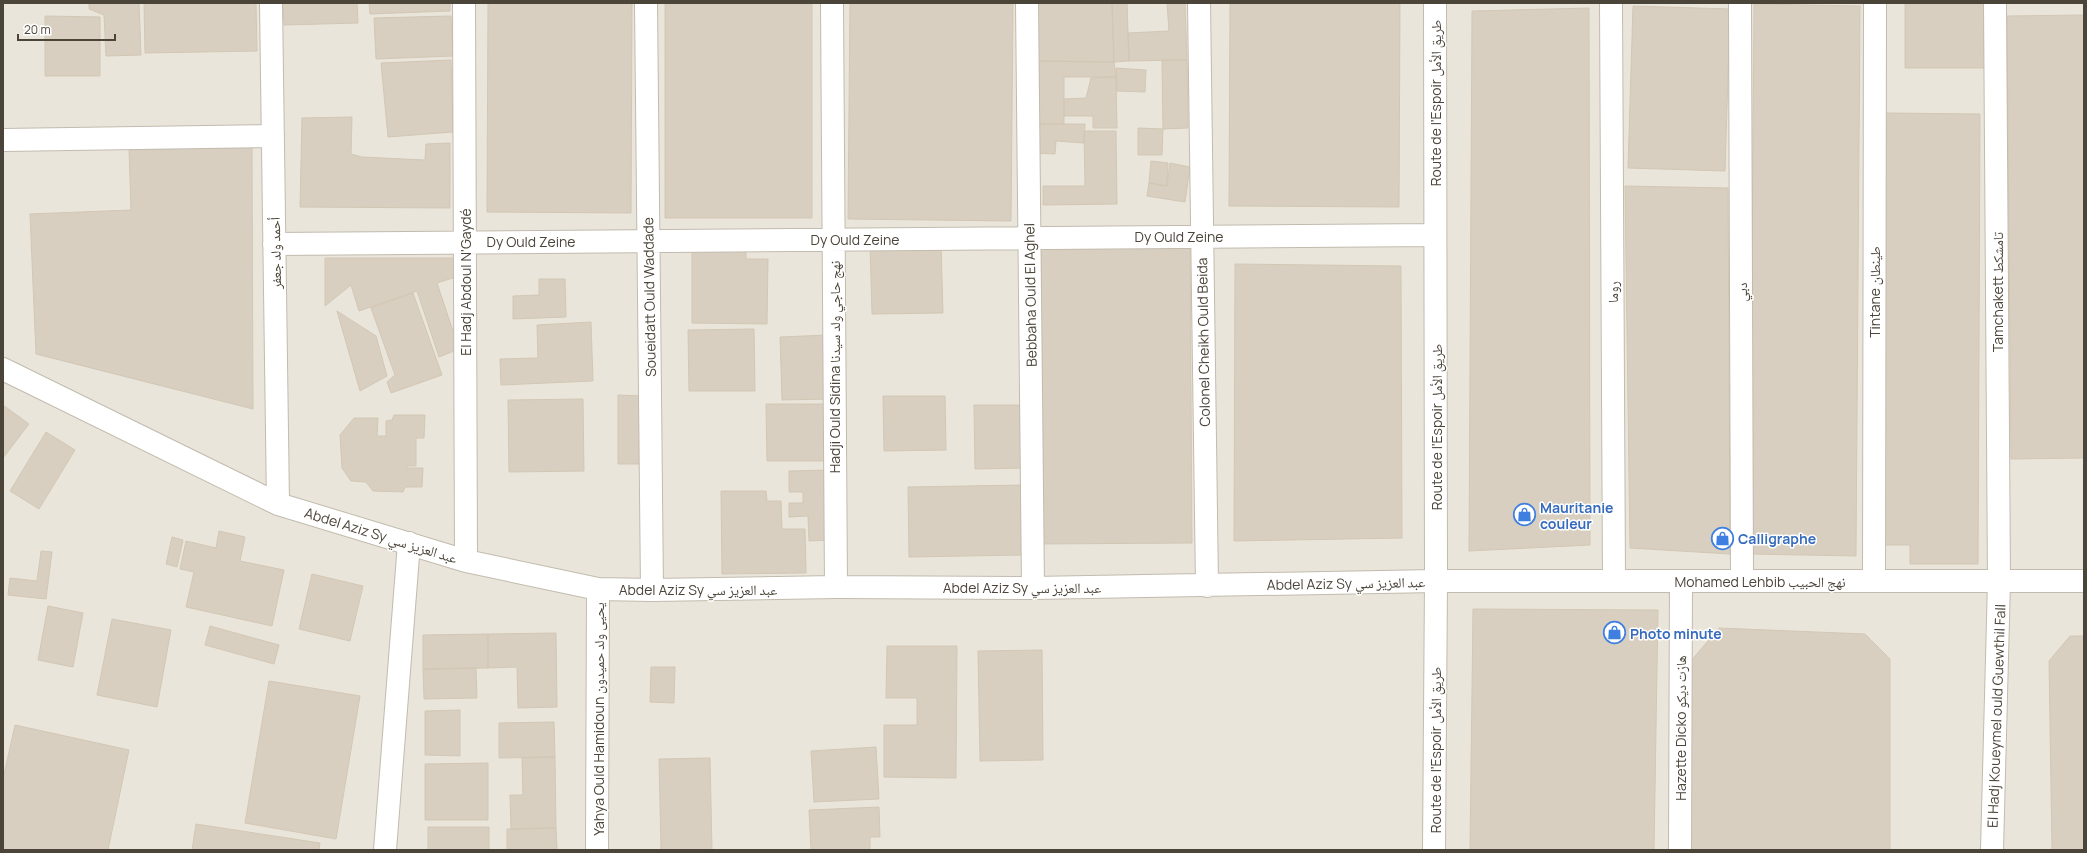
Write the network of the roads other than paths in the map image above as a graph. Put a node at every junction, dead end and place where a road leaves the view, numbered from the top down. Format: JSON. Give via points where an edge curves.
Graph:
{"nodes":[{"id":1,"x":271,"y":3,"type":"edge"},
{"id":2,"x":464,"y":3,"type":"edge"},
{"id":3,"x":646,"y":3,"type":"edge"},
{"id":4,"x":832,"y":3,"type":"edge"},
{"id":5,"x":1027,"y":3,"type":"edge"},
{"id":6,"x":1199,"y":3,"type":"edge"},
{"id":7,"x":1435,"y":3,"type":"edge"},
{"id":8,"x":1611,"y":3,"type":"edge"},
{"id":9,"x":1740,"y":3,"type":"edge"},
{"id":10,"x":1875,"y":3,"type":"edge"},
{"id":11,"x":1995,"y":3,"type":"edge"},
{"id":12,"x":273,"y":136,"type":"junction"},
{"id":13,"x":3,"y":140,"type":"edge"},
{"id":14,"x":1435,"y":235,"type":"junction"},
{"id":15,"x":1201,"y":236,"type":"junction"},
{"id":16,"x":1029,"y":237,"type":"junction"},
{"id":17,"x":833,"y":239,"type":"junction"},
{"id":18,"x":649,"y":240,"type":"junction"},
{"id":19,"x":465,"y":242,"type":"junction"},
{"id":20,"x":274,"y":244,"type":"junction"},
{"id":21,"x":3,"y":369,"type":"edge"},
{"id":22,"x":278,"y":504,"type":"junction"},
{"id":23,"x":409,"y":543,"type":"junction"},
{"id":24,"x":466,"y":561,"type":"junction"},
{"id":25,"x":1874,"y":580,"type":"junction"},
{"id":26,"x":1436,"y":581,"type":"junction"},
{"id":27,"x":1614,"y":581,"type":"junction"},
{"id":28,"x":1681,"y":581,"type":"junction"},
{"id":29,"x":1742,"y":581,"type":"junction"},
{"id":30,"x":1999,"y":581,"type":"junction"},
{"id":31,"x":2084,"y":581,"type":"edge"},
{"id":32,"x":1207,"y":586,"type":"junction"},
{"id":33,"x":836,"y":587,"type":"junction"},
{"id":34,"x":1033,"y":588,"type":"junction"},
{"id":35,"x":598,"y":589,"type":"junction"},
{"id":36,"x":652,"y":590,"type":"junction"},
{"id":37,"x":385,"y":850,"type":"edge"},
{"id":38,"x":597,"y":850,"type":"edge"},
{"id":39,"x":1434,"y":850,"type":"edge"},
{"id":40,"x":1680,"y":850,"type":"edge"},
{"id":41,"x":1992,"y":850,"type":"edge"}],
"edges":[{"from":1,"to":12,"type":"street","name":"أحمد ولد جعفر"},
{"from":2,"to":19,"type":"street","name":"El Hadj Abdoul N'Gaydé"},
{"from":3,"to":18,"type":"street","name":"Soueidatt Ould Waddade"},
{"from":4,"to":17,"type":"street","name":"Hadji Ould Sidina نهج حاجي ولد سيدنا"},
{"from":5,"to":16,"type":"street","name":"Bebbaha Ould El Aghel"},
{"from":6,"to":15,"type":"street","name":"Colonel Cheikh Ould Beida"},
{"from":7,"to":14,"type":"street","name":"Route de l’Espoir طريق الأمل"},
{"from":8,"to":27,"type":"street","name":"روما"},
{"from":9,"to":29,"type":"street","name":"دبي"},
{"from":10,"to":25,"type":"street","name":"Tintane طينطان"},
{"from":11,"to":30,"type":"street","name":"Tamchakett تامشكط"},
{"from":12,"to":13,"type":"street"},
{"from":12,"to":20,"type":"street","name":"أحمد ولد جعفر"},
{"from":14,"to":15,"type":"street","name":"Dy Ould Zeine"},
{"from":14,"to":26,"type":"street","name":"Route de l’Espoir طريق الأمل"},
{"from":15,"to":16,"type":"street","name":"Dy Ould Zeine"},
{"from":15,"to":32,"type":"street","name":"Colonel Cheikh Ould Beida"},
{"from":16,"to":17,"type":"street","name":"Dy Ould Zeine"},
{"from":16,"to":34,"type":"street","name":"Bebbaha Ould El Aghel"},
{"from":17,"to":18,"type":"street","name":"Dy Ould Zeine"},
{"from":17,"to":33,"type":"street","name":"Hadji Ould Sidina نهج حاجي ولد سيدنا"},
{"from":18,"to":19,"type":"street","name":"Dy Ould Zeine"},
{"from":18,"to":36,"type":"street","name":"Soueidatt Ould Waddade"},
{"from":19,"to":20,"type":"street","name":"Dy Ould Zeine"},
{"from":19,"to":24,"type":"street","name":"El Hadj Abdoul N'Gaydé"},
{"from":20,"to":22,"type":"street","name":"أحمد ولد جعفر"},
{"from":21,"to":22,"type":"street","name":"Abdel Aziz Sy عبد العزيز سي"},
{"from":22,"to":23,"type":"street","name":"Abdel Aziz Sy عبد العزيز سي"},
{"from":23,"to":24,"type":"street","name":"Abdel Aziz Sy عبد العزيز سي"},
{"from":23,"to":37,"type":"street"},
{"from":24,"to":35,"type":"street","name":"Abdel Aziz Sy عبد العزيز سي"},
{"from":25,"to":29,"type":"street","name":"Mohamed Lehbib نهج الحبيب"},
{"from":25,"to":30,"type":"street","name":"Mohamed Lehbib نهج الحبيب"},
{"from":26,"to":27,"type":"street","name":"Mohamed Lehbib نهج الحبيب"},
{"from":26,"to":32,"type":"street","name":"Abdel Aziz Sy عبد العزيز سي"},
{"from":26,"to":39,"type":"street","name":"Route de l’Espoir طريق الأمل"},
{"from":27,"to":28,"type":"street","name":"Mohamed Lehbib نهج الحبيب"},
{"from":28,"to":29,"type":"street","name":"Mohamed Lehbib نهج الحبيب"},
{"from":28,"to":40,"type":"street","name":"Hazette Dicko هازت ديكو"},
{"from":30,"to":31,"type":"street","name":"Mohamed Lehbib نهج الحبيب"},
{"from":30,"to":41,"type":"street","name":"El Hadj Koueymel ould Guewthil Fall"},
{"from":32,"to":34,"type":"street","name":"Abdel Aziz Sy عبد العزيز سي"},
{"from":33,"to":34,"type":"street","name":"Abdel Aziz Sy عبد العزيز سي"},
{"from":33,"to":36,"type":"street","name":"Abdel Aziz Sy عبد العزيز سي"},
{"from":35,"to":36,"type":"street","name":"Abdel Aziz Sy عبد العزيز سي"},
{"from":35,"to":38,"type":"street","name":"Yahya Ould Hamidoun يحيى ولد حميدون"}]}
